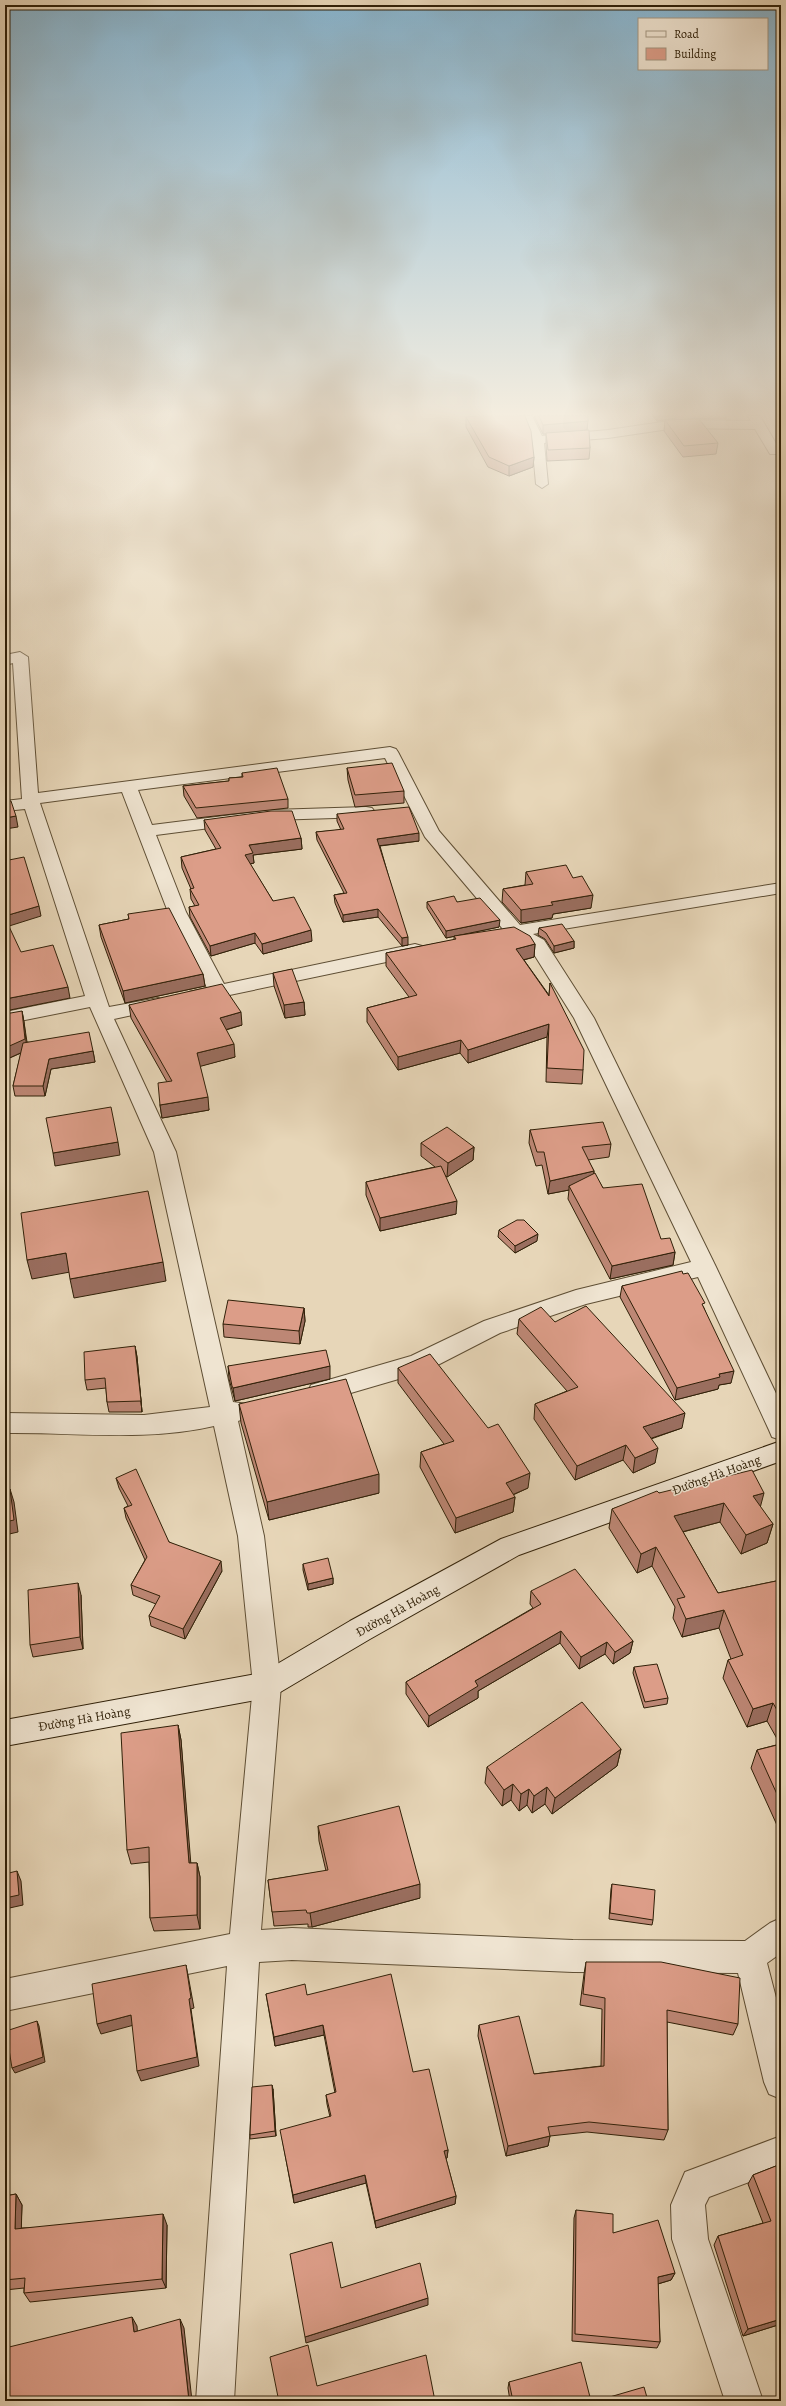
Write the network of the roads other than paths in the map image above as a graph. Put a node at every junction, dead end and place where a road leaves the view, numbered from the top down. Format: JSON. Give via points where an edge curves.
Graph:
{"nodes":[{"id":1,"x":5,"y":660,"type":"edge"},
{"id":2,"x":128,"y":786,"type":"junction"},
{"id":3,"x":31,"y":801,"type":"junction"},
{"id":4,"x":5,"y":806,"type":"edge"},
{"id":5,"x":400,"y":810,"type":"junction"},
{"id":6,"x":144,"y":831,"type":"junction"},
{"id":7,"x":781,"y":888,"type":"edge"},
{"id":8,"x":515,"y":931,"type":"junction"},
{"id":9,"x":493,"y":935,"type":"edge"},
{"id":10,"x":435,"y":946,"type":"edge"},
{"id":11,"x":218,"y":991,"type":"junction"},
{"id":12,"x":99,"y":1008,"type":"junction"},
{"id":13,"x":5,"y":1018,"type":"edge"},
{"id":14,"x":706,"y":1267,"type":"junction"},
{"id":15,"x":301,"y":1396,"type":"edge"},
{"id":16,"x":262,"y":1405,"type":"edge"},
{"id":17,"x":224,"y":1414,"type":"junction"},
{"id":18,"x":5,"y":1423,"type":"edge"},
{"id":19,"x":781,"y":1430,"type":"edge"},
{"id":20,"x":781,"y":1451,"type":"edge"},
{"id":21,"x":267,"y":1685,"type":"junction"},
{"id":22,"x":5,"y":1732,"type":"edge"},
{"id":23,"x":781,"y":1934,"type":"edge"},
{"id":24,"x":244,"y":1947,"type":"junction"},
{"id":25,"x":750,"y":1956,"type":"junction"},
{"id":26,"x":5,"y":1995,"type":"edge"},
{"id":27,"x":781,"y":2082,"type":"edge"},
{"id":28,"x":781,"y":2153,"type":"edge"},
{"id":29,"x":215,"y":2401,"type":"edge"},
{"id":30,"x":744,"y":2401,"type":"edge"}],
"edges":[{"from":1,"to":3,"type":"street","via":[[20,657]]},
{"from":2,"to":3,"type":"street"},
{"from":2,"to":5,"type":"street","via":[[390,752]]},
{"from":2,"to":6,"type":"street"},
{"from":3,"to":4,"type":"street"},
{"from":3,"to":12,"type":"street"},
{"from":5,"to":6,"type":"street","via":[[337,815],[272,815]]},
{"from":5,"to":8,"type":"street","via":[[431,833]]},
{"from":6,"to":11,"type":"street","via":[[177,912]]},
{"from":7,"to":8,"type":"street"},
{"from":8,"to":9,"type":"street"},
{"from":8,"to":14,"type":"street","via":[[537,944],[584,1018]]},
{"from":10,"to":11,"type":"street"},
{"from":11,"to":12,"type":"street","via":[[136,1010]]},
{"from":12,"to":13,"type":"street"},
{"from":12,"to":17,"type":"street","via":[[165,1152]]},
{"from":14,"to":15,"type":"street","via":[[584,1296],[492,1327],[418,1364],[340,1388]]},
{"from":14,"to":19,"type":"street"},
{"from":16,"to":17,"type":"street"},
{"from":17,"to":18,"type":"street","via":[[189,1422],[130,1425]]},
{"from":17,"to":21,"type":"street","via":[[251,1536]]},
{"from":20,"to":21,"type":"street","name":"Đường Hà Hoàng","via":[[510,1548],[360,1630]]},
{"from":21,"to":22,"type":"street","name":"Đường Hà Hoàng"},
{"from":21,"to":24,"type":"street"},
{"from":23,"to":25,"type":"street"},
{"from":24,"to":25,"type":"street","via":[[292,1944],[574,1956]]},
{"from":24,"to":26,"type":"street"},
{"from":24,"to":29,"type":"street"},
{"from":25,"to":27,"type":"street"},
{"from":28,"to":30,"type":"street","via":[[697,2184],[688,2205],[690,2239]]}]}
